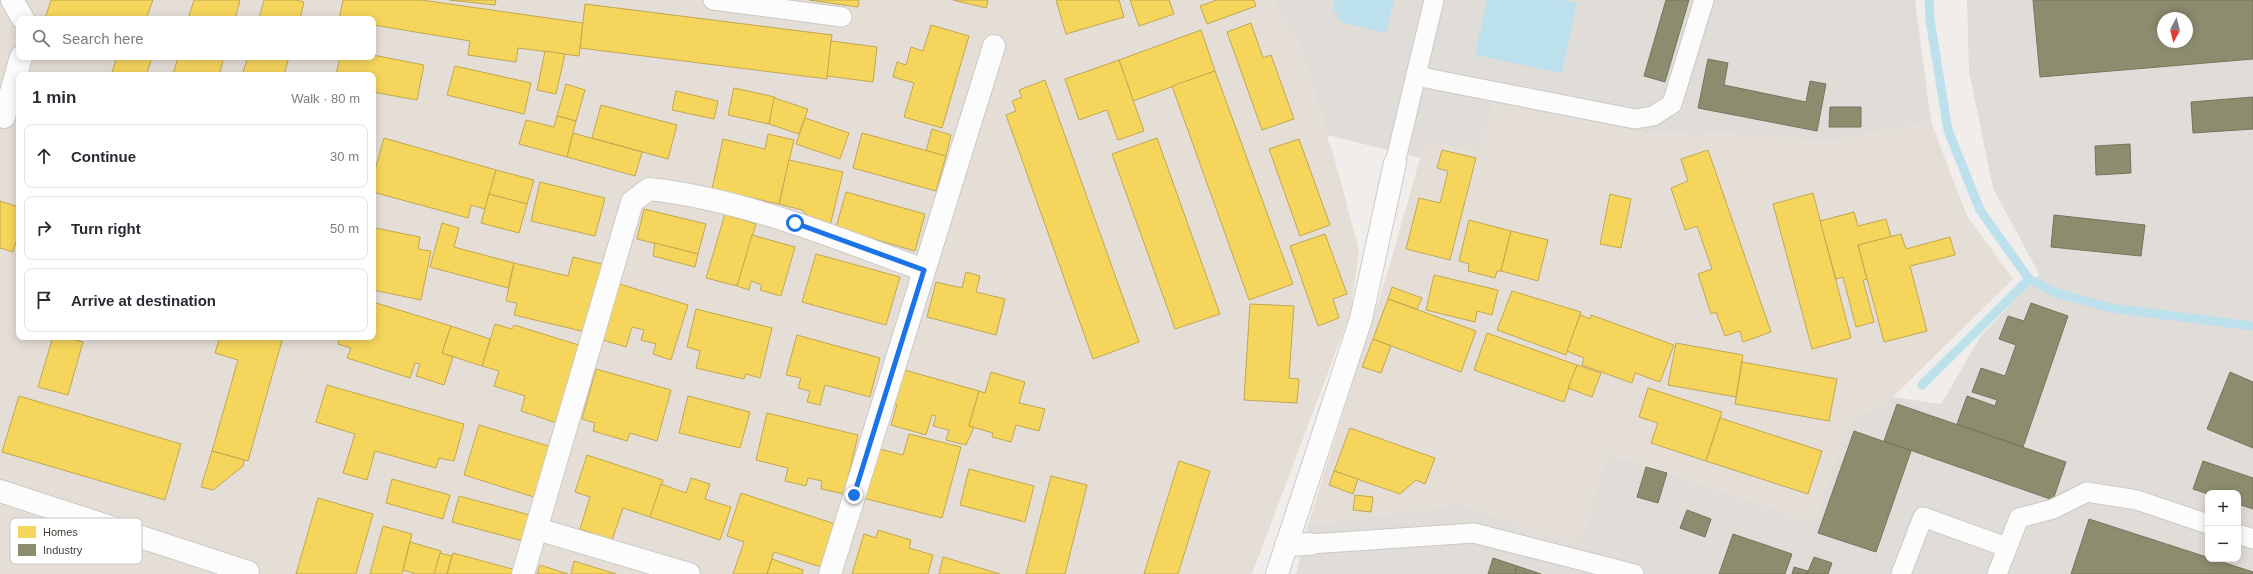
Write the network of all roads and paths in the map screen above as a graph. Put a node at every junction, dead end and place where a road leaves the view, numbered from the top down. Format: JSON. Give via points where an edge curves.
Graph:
{"nodes":[{"id":1,"x":12,"y":0,"type":"edge"},
{"id":2,"x":713,"y":0,"type":"edge"},
{"id":3,"x":1434,"y":0,"type":"edge"},
{"id":4,"x":1704,"y":0,"type":"edge"},
{"id":5,"x":21,"y":16,"type":"edge"},
{"id":6,"x":842,"y":17,"type":"dead end"},
{"id":7,"x":994,"y":46,"type":"dead end"},
{"id":8,"x":20,"y":60,"type":"edge"},
{"id":9,"x":17,"y":72,"type":"edge"},
{"id":10,"x":16,"y":74,"type":"edge"},
{"id":11,"x":1416,"y":76,"type":"junction"},
{"id":12,"x":4,"y":116,"type":"dead end"},
{"id":13,"x":1395,"y":163,"type":"joint"},
{"id":14,"x":924,"y":270,"type":"junction"},
{"id":15,"x":0,"y":491,"type":"edge"},
{"id":16,"x":83,"y":518,"type":"edge"},
{"id":17,"x":2205,"y":523,"type":"edge"},
{"id":18,"x":537,"y":529,"type":"junction"},
{"id":19,"x":2241,"y":535,"type":"edge"},
{"id":20,"x":142,"y":537,"type":"edge"},
{"id":21,"x":2253,"y":539,"type":"edge"},
{"id":22,"x":1310,"y":544,"type":"joint"},
{"id":23,"x":1286,"y":545,"type":"junction"},
{"id":24,"x":2006,"y":547,"type":"junction"},
{"id":25,"x":248,"y":572,"type":"dead end"},
{"id":26,"x":524,"y":574,"type":"edge"},
{"id":27,"x":689,"y":574,"type":"edge"},
{"id":28,"x":830,"y":574,"type":"edge"},
{"id":29,"x":1277,"y":574,"type":"edge"},
{"id":30,"x":1634,"y":574,"type":"edge"},
{"id":31,"x":1901,"y":574,"type":"edge"},
{"id":32,"x":1997,"y":574,"type":"edge"}],
"edges":[{"from":1,"to":5,"type":"street"},
{"from":2,"to":6,"type":"lane"},
{"from":3,"to":11,"type":"lane"},
{"from":4,"to":11,"type":"lane","via":[[1672,104],[1654,116],[1635,119]]},
{"from":7,"to":14,"type":"street"},
{"from":8,"to":9,"type":"street"},
{"from":10,"to":12,"type":"street"},
{"from":11,"to":13,"type":"lane"},
{"from":13,"to":23,"type":"street","via":[[1361,319]]},
{"from":14,"to":18,"type":"street","via":[[795,223],[681,193],[649,189],[632,202]]},
{"from":14,"to":28,"type":"street"},
{"from":15,"to":16,"type":"street"},
{"from":17,"to":24,"type":"lane","via":[[2136,500],[2087,492],[2053,509],[2019,518]]},
{"from":18,"to":26,"type":"street"},
{"from":18,"to":27,"type":"street"},
{"from":19,"to":21,"type":"lane"},
{"from":20,"to":25,"type":"street"},
{"from":22,"to":23,"type":"street"},
{"from":22,"to":30,"type":"lane","via":[[1474,533]]},
{"from":23,"to":29,"type":"street"},
{"from":24,"to":31,"type":"lane","via":[[1923,517]]},
{"from":24,"to":32,"type":"lane"}]}
